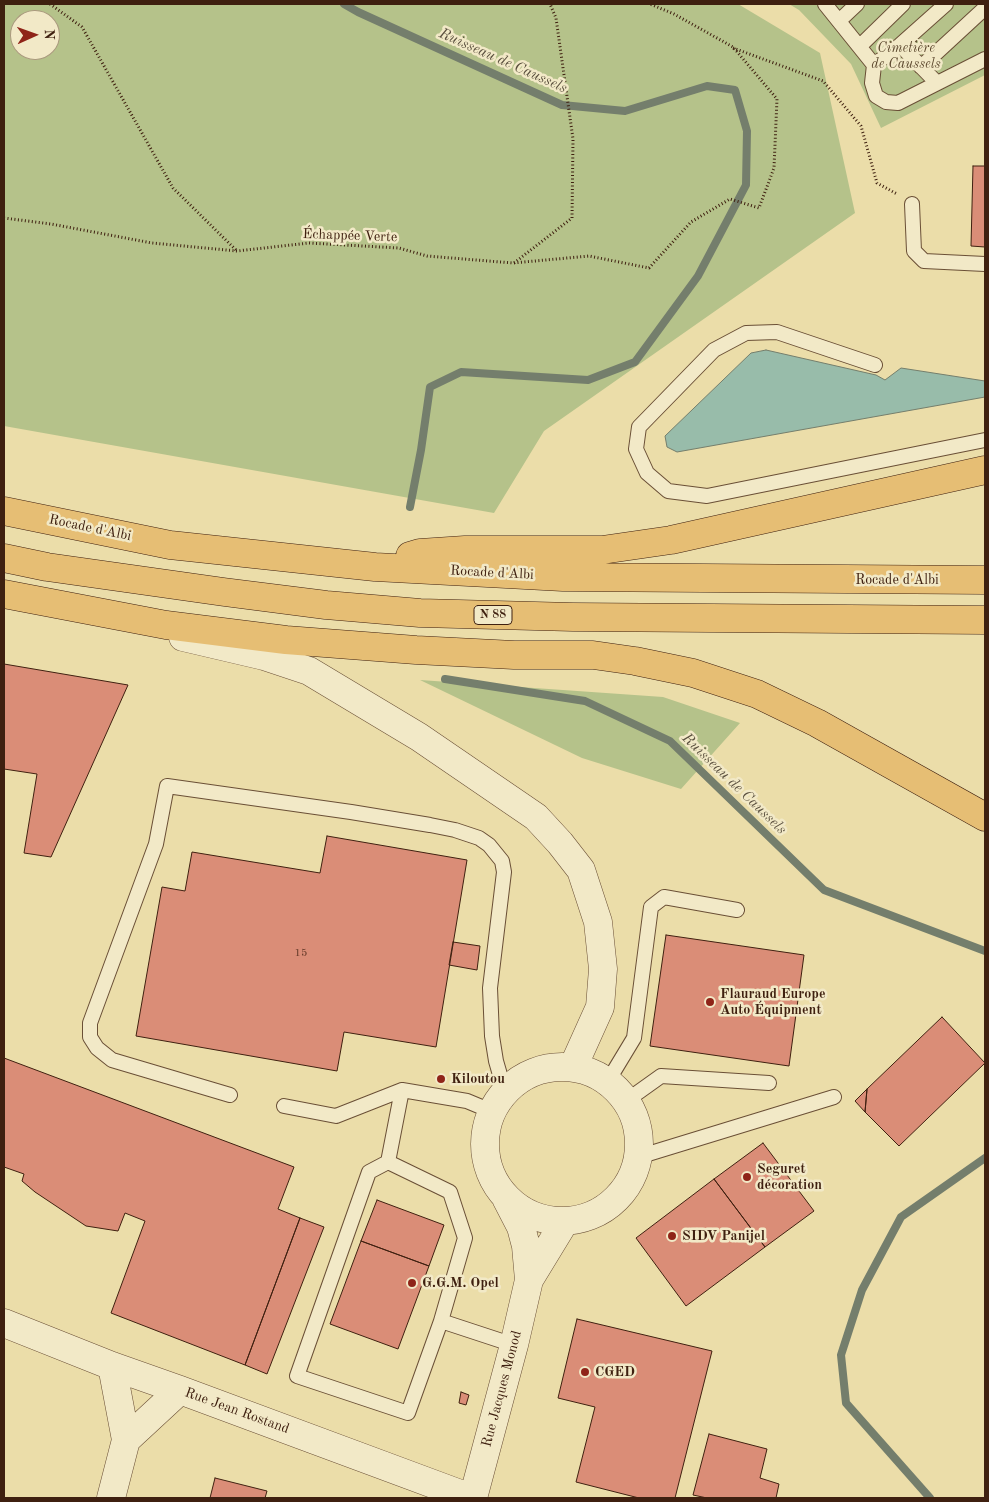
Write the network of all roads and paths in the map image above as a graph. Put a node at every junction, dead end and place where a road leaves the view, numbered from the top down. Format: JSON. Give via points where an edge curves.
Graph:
{"nodes":[{"id":1,"x":50,"y":4,"type":"edge"},
{"id":2,"x":550,"y":4,"type":"edge"},
{"id":3,"x":650,"y":4,"type":"edge"},
{"id":4,"x":825,"y":4,"type":"edge"},
{"id":5,"x":857,"y":4,"type":"edge"},
{"id":6,"x":903,"y":4,"type":"edge"},
{"id":7,"x":946,"y":4,"type":"edge"},
{"id":8,"x":985,"y":8,"type":"edge"},
{"id":9,"x":839,"y":21,"type":"junction"},
{"id":10,"x":900,"y":45,"type":"junction"},
{"id":11,"x":860,"y":46,"type":"junction"},
{"id":12,"x":733,"y":48,"type":"junction"},
{"id":13,"x":985,"y":59,"type":"edge"},
{"id":14,"x":874,"y":65,"type":"junction"},
{"id":15,"x":921,"y":67,"type":"junction"},
{"id":16,"x":937,"y":83,"type":"junction"},
{"id":17,"x":912,"y":204,"type":"joint"},
{"id":18,"x":4,"y":218,"type":"edge"},
{"id":19,"x":237,"y":251,"type":"junction"},
{"id":20,"x":514,"y":263,"type":"junction"},
{"id":21,"x":985,"y":264,"type":"edge"},
{"id":22,"x":875,"y":365,"type":"dead end"},
{"id":23,"x":985,"y":440,"type":"edge"},
{"id":24,"x":985,"y":470,"type":"edge"},
{"id":25,"x":4,"y":511,"type":"edge"},
{"id":26,"x":4,"y":558,"type":"edge"},
{"id":27,"x":375,"y":567,"type":"junction"},
{"id":28,"x":985,"y":580,"type":"edge"},
{"id":29,"x":4,"y":594,"type":"edge"},
{"id":30,"x":985,"y":620,"type":"edge"},
{"id":31,"x":166,"y":625,"type":"junction"},
{"id":32,"x":985,"y":817,"type":"edge"},
{"id":33,"x":737,"y":910,"type":"dead end"},
{"id":34,"x":572,"y":1067,"type":"junction"},
{"id":35,"x":608,"y":1081,"type":"junction"},
{"id":36,"x":769,"y":1082,"type":"dead end"},
{"id":37,"x":402,"y":1090,"type":"junction"},
{"id":38,"x":230,"y":1095,"type":"dead end"},
{"id":39,"x":834,"y":1097,"type":"dead end"},
{"id":40,"x":626,"y":1101,"type":"junction"},
{"id":41,"x":498,"y":1102,"type":"junction"},
{"id":42,"x":284,"y":1106,"type":"dead end"},
{"id":43,"x":638,"y":1157,"type":"junction"},
{"id":44,"x":388,"y":1162,"type":"junction"},
{"id":45,"x":505,"y":1196,"type":"junction"},
{"id":46,"x":565,"y":1222,"type":"junction"},
{"id":47,"x":529,"y":1280,"type":"junction"},
{"id":48,"x":441,"y":1320,"type":"junction"},
{"id":49,"x":4,"y":1323,"type":"edge"},
{"id":50,"x":514,"y":1345,"type":"junction"},
{"id":51,"x":112,"y":1366,"type":"junction"},
{"id":52,"x":180,"y":1390,"type":"junction"},
{"id":53,"x":126,"y":1440,"type":"junction"},
{"id":54,"x":111,"y":1498,"type":"edge"},
{"id":55,"x":472,"y":1498,"type":"edge"}],
"edges":[{"from":1,"to":19,"type":"path","via":[[82,27],[174,188]]},
{"from":2,"to":20,"type":"path","via":[[556,18],[573,139],[572,218]]},
{"from":3,"to":12,"type":"path"},
{"from":4,"to":9,"type":"lane"},
{"from":5,"to":9,"type":"lane"},
{"from":6,"to":11,"type":"lane"},
{"from":7,"to":10,"type":"lane"},
{"from":8,"to":15,"type":"lane"},
{"from":9,"to":11,"type":"lane"},
{"from":10,"to":14,"type":"lane"},
{"from":10,"to":15,"type":"lane"},
{"from":11,"to":14,"type":"lane"},
{"from":12,"to":17,"type":"path","via":[[823,81],[861,126],[877,182]]},
{"from":12,"to":20,"type":"path","name":"Échappée Verte","via":[[777,99],[774,168],[760,208],[730,199],[691,222],[649,268],[589,256]]},
{"from":13,"to":16,"type":"lane"},
{"from":14,"to":16,"type":"lane","via":[[872,83],[876,96],[886,102],[898,103]]},
{"from":15,"to":16,"type":"lane"},
{"from":17,"to":21,"type":"lane","via":[[914,251],[924,261]]},
{"from":18,"to":19,"type":"path","name":"Échappée Verte","via":[[152,243]]},
{"from":19,"to":20,"type":"path","name":"Échappée Verte","via":[[318,244],[399,248],[427,256]]},
{"from":22,"to":23,"type":"lane","via":[[777,332],[746,333],[714,350],[639,427],[636,449],[647,473],[668,491],[707,496]]},
{"from":24,"to":27,"type":"highway","via":[[671,540],[602,550],[420,553]]},
{"from":25,"to":27,"type":"highway","name":"Rocade d'Albi","via":[[170,545]]},
{"from":26,"to":30,"type":"highway","number":"N 88","via":[[234,593],[420,613]]},
{"from":27,"to":28,"type":"highway","name":"Rocade d'Albi","via":[[563,578]]},
{"from":29,"to":31,"type":"highway"},
{"from":31,"to":32,"type":"highway","via":[[286,640],[416,650],[593,655],[693,673],[783,706]]},
{"from":31,"to":34,"type":"street","via":[[181,637],[264,656],[309,672],[419,737],[536,817],[560,843],[581,870],[598,922],[603,969],[600,1007]]},
{"from":33,"to":35,"type":"lane","via":[[664,897],[651,907],[634,1038]]},
{"from":34,"to":35,"type":"street"},
{"from":34,"to":41,"type":"street","via":[[550,1067],[528,1074],[516,1081]]},
{"from":35,"to":40,"type":"street"},
{"from":36,"to":40,"type":"lane","via":[[661,1076]]},
{"from":37,"to":41,"type":"lane","via":[[468,1101]]},
{"from":37,"to":42,"type":"lane","via":[[336,1116]]},
{"from":37,"to":44,"type":"lane"},
{"from":38,"to":41,"type":"lane","via":[[112,1060],[97,1048],[90,1037],[90,1023],[156,844],[167,786],[430,825],[479,838],[489,845],[502,861],[504,872],[490,988]]},
{"from":39,"to":43,"type":"lane"},
{"from":40,"to":43,"type":"street","via":[[638,1127]]},
{"from":41,"to":45,"type":"street","via":[[486,1126],[485,1156],[489,1171]]},
{"from":43,"to":46,"type":"street","via":[[628,1185],[607,1207]]},
{"from":44,"to":48,"type":"lane","via":[[450,1192],[465,1238]]},
{"from":44,"to":48,"type":"lane","via":[[370,1172],[297,1376],[408,1413]]},
{"from":45,"to":46,"type":"street","via":[[526,1213]]},
{"from":45,"to":47,"type":"street","via":[[526,1246]]},
{"from":46,"to":47,"type":"street"},
{"from":47,"to":50,"type":"street","name":"Rue Jacques Monod"},
{"from":48,"to":50,"type":"lane"},
{"from":49,"to":51,"type":"street","name":"Rue Jean Rostand"},
{"from":50,"to":55,"type":"street","name":"Rue Jacques Monod"},
{"from":51,"to":52,"type":"street","name":"Rue Jean Rostand"},
{"from":51,"to":53,"type":"street"},
{"from":52,"to":53,"type":"street"},
{"from":52,"to":55,"type":"street","name":"Rue Jean Rostand"},
{"from":53,"to":54,"type":"street"}]}
